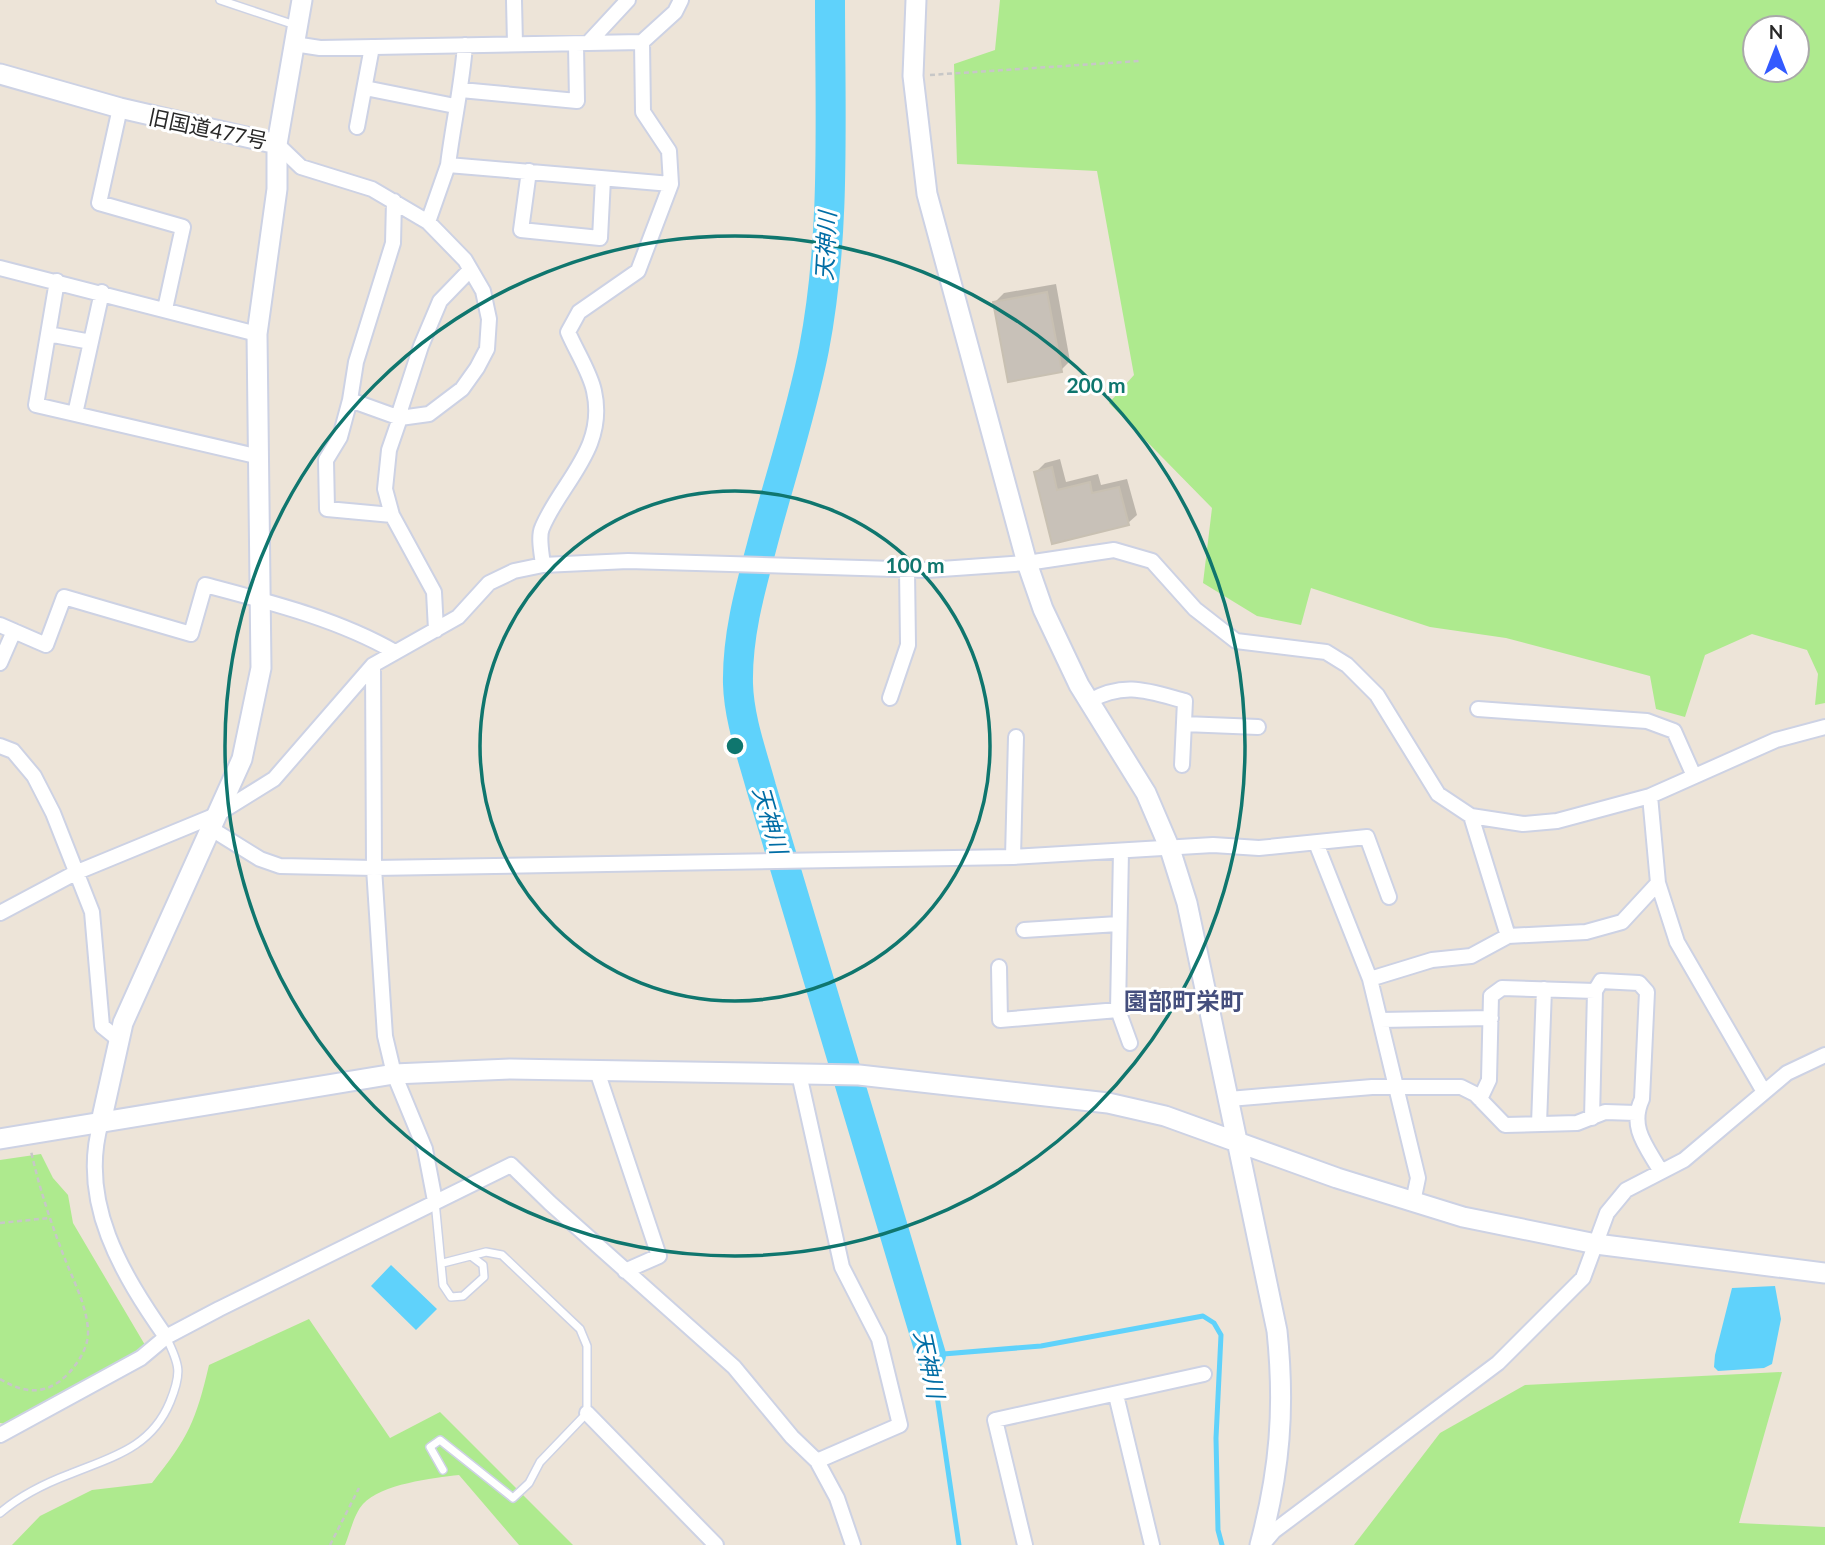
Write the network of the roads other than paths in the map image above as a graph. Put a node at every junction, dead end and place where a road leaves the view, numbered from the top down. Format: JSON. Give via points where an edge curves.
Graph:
{"nodes":[{"id":1,"x":220,"y":0,"type":"edge"},
{"id":2,"x":302,"y":0,"type":"edge"},
{"id":3,"x":514,"y":0,"type":"edge"},
{"id":4,"x":681,"y":0,"type":"edge"},
{"id":5,"x":916,"y":0,"type":"edge"},
{"id":6,"x":622,"y":2,"type":"edge"},
{"id":7,"x":295,"y":35,"type":"junction"},
{"id":8,"x":642,"y":42,"type":"junction"},
{"id":9,"x":515,"y":44,"type":"junction"},
{"id":10,"x":583,"y":44,"type":"junction"},
{"id":11,"x":465,"y":45,"type":"junction"},
{"id":12,"x":372,"y":47,"type":"junction"},
{"id":13,"x":0,"y":74,"type":"edge"},
{"id":14,"x":365,"y":88,"type":"junction"},
{"id":15,"x":461,"y":90,"type":"junction"},
{"id":16,"x":455,"y":106,"type":"junction"},
{"id":17,"x":120,"y":108,"type":"junction"},
{"id":18,"x":356,"y":127,"type":"dead end"},
{"id":19,"x":276,"y":144,"type":"junction"},
{"id":20,"x":448,"y":165,"type":"junction"},
{"id":21,"x":529,"y":172,"type":"junction"},
{"id":22,"x":603,"y":179,"type":"junction"},
{"id":23,"x":671,"y":184,"type":"junction"},
{"id":24,"x":394,"y":201,"type":"junction"},
{"id":25,"x":428,"y":222,"type":"junction"},
{"id":26,"x":0,"y":268,"type":"edge"},
{"id":27,"x":470,"y":270,"type":"junction"},
{"id":28,"x":57,"y":281,"type":"junction"},
{"id":29,"x":102,"y":292,"type":"junction"},
{"id":30,"x":165,"y":309,"type":"junction"},
{"id":31,"x":48,"y":334,"type":"junction"},
{"id":32,"x":257,"y":334,"type":"junction"},
{"id":33,"x":91,"y":342,"type":"junction"},
{"id":34,"x":349,"y":400,"type":"junction"},
{"id":35,"x":75,"y":414,"type":"junction"},
{"id":36,"x":399,"y":417,"type":"junction"},
{"id":37,"x":260,"y":457,"type":"junction"},
{"id":38,"x":392,"y":515,"type":"junction"},
{"id":39,"x":1027,"y":563,"type":"junction"},
{"id":40,"x":543,"y":565,"type":"junction"},
{"id":41,"x":906,"y":569,"type":"junction"},
{"id":42,"x":263,"y":600,"type":"junction"},
{"id":43,"x":7,"y":628,"type":"edge"},
{"id":44,"x":436,"y":630,"type":"junction"},
{"id":45,"x":395,"y":652,"type":"junction"},
{"id":46,"x":0,"y":663,"type":"edge"},
{"id":47,"x":373,"y":665,"type":"junction"},
{"id":48,"x":890,"y":698,"type":"dead end"},
{"id":49,"x":1089,"y":701,"type":"junction"},
{"id":50,"x":1478,"y":709,"type":"dead end"},
{"id":51,"x":1184,"y":724,"type":"junction"},
{"id":52,"x":1258,"y":727,"type":"dead end"},
{"id":53,"x":1825,"y":727,"type":"edge"},
{"id":54,"x":1016,"y":737,"type":"dead end"},
{"id":55,"x":0,"y":746,"type":"edge"},
{"id":56,"x":1182,"y":765,"type":"dead end"},
{"id":57,"x":1694,"y":776,"type":"junction"},
{"id":58,"x":1650,"y":796,"type":"junction"},
{"id":59,"x":1471,"y":816,"type":"junction"},
{"id":60,"x":213,"y":822,"type":"junction"},
{"id":61,"x":1316,"y":843,"type":"junction"},
{"id":62,"x":1170,"y":849,"type":"junction"},
{"id":63,"x":1121,"y":851,"type":"junction"},
{"id":64,"x":1013,"y":857,"type":"junction"},
{"id":65,"x":374,"y":868,"type":"junction"},
{"id":66,"x":75,"y":873,"type":"junction"},
{"id":67,"x":1658,"y":883,"type":"junction"},
{"id":68,"x":1389,"y":897,"type":"dead end"},
{"id":69,"x":0,"y":913,"type":"edge"},
{"id":70,"x":1118,"y":924,"type":"junction"},
{"id":71,"x":1024,"y":930,"type":"dead end"},
{"id":72,"x":1508,"y":936,"type":"junction"},
{"id":73,"x":999,"y":967,"type":"dead end"},
{"id":74,"x":1370,"y":979,"type":"junction"},
{"id":75,"x":1544,"y":989,"type":"junction"},
{"id":76,"x":1595,"y":990,"type":"junction"},
{"id":77,"x":1118,"y":1010,"type":"junction"},
{"id":78,"x":1491,"y":1018,"type":"junction"},
{"id":79,"x":1380,"y":1020,"type":"junction"},
{"id":80,"x":118,"y":1039,"type":"junction"},
{"id":81,"x":1130,"y":1043,"type":"dead end"},
{"id":82,"x":1825,"y":1055,"type":"edge"},
{"id":83,"x":597,"y":1071,"type":"junction"},
{"id":84,"x":394,"y":1074,"type":"junction"},
{"id":85,"x":799,"y":1074,"type":"junction"},
{"id":86,"x":1397,"y":1087,"type":"junction"},
{"id":87,"x":1765,"y":1091,"type":"junction"},
{"id":88,"x":1229,"y":1099,"type":"junction"},
{"id":89,"x":1480,"y":1099,"type":"junction"},
{"id":90,"x":1636,"y":1113,"type":"junction"},
{"id":91,"x":1591,"y":1118,"type":"junction"},
{"id":92,"x":101,"y":1122,"type":"junction"},
{"id":93,"x":1539,"y":1124,"type":"junction"},
{"id":94,"x":0,"y":1139,"type":"edge"},
{"id":95,"x":1237,"y":1140,"type":"junction"},
{"id":96,"x":1660,"y":1170,"type":"junction"},
{"id":97,"x":435,"y":1201,"type":"junction"},
{"id":98,"x":1413,"y":1202,"type":"junction"},
{"id":99,"x":1596,"y":1244,"type":"junction"},
{"id":100,"x":471,"y":1256,"type":"junction"},
{"id":101,"x":443,"y":1263,"type":"junction"},
{"id":102,"x":625,"y":1270,"type":"junction"},
{"id":103,"x":1825,"y":1273,"type":"edge"},
{"id":104,"x":166,"y":1337,"type":"junction"},
{"id":105,"x":1204,"y":1374,"type":"dead end"},
{"id":106,"x":1116,"y":1395,"type":"junction"},
{"id":107,"x":587,"y":1413,"type":"junction"},
{"id":108,"x":0,"y":1435,"type":"edge"},
{"id":109,"x":817,"y":1461,"type":"junction"},
{"id":110,"x":443,"y":1470,"type":"dead end"},
{"id":111,"x":0,"y":1513,"type":"edge"},
{"id":112,"x":716,"y":1545,"type":"edge"},
{"id":113,"x":853,"y":1545,"type":"edge"},
{"id":114,"x":1025,"y":1545,"type":"edge"},
{"id":115,"x":1152,"y":1545,"type":"edge"},
{"id":116,"x":1261,"y":1545,"type":"edge"}],
"edges":[{"from":1,"to":7,"type":"lane"},
{"from":2,"to":7,"type":"street","name":"旧国道477号"},
{"from":3,"to":9,"type":"street"},
{"from":4,"to":8,"type":"street","via":[[676,12]]},
{"from":5,"to":39,"type":"street","via":[[913,76],[927,194]]},
{"from":6,"to":10,"type":"street"},
{"from":7,"to":12,"type":"street","via":[[320,48]]},
{"from":7,"to":19,"type":"street","name":"旧国道477号"},
{"from":8,"to":10,"type":"street"},
{"from":8,"to":23,"type":"street","via":[[643,112],[669,150]]},
{"from":9,"to":10,"type":"street"},
{"from":9,"to":11,"type":"street"},
{"from":10,"to":15,"type":"street","via":[[577,101]]},
{"from":11,"to":12,"type":"street"},
{"from":11,"to":15,"type":"street"},
{"from":12,"to":14,"type":"street"},
{"from":13,"to":17,"type":"street","name":"旧国道477号"},
{"from":14,"to":16,"type":"street"},
{"from":14,"to":18,"type":"street"},
{"from":15,"to":16,"type":"street"},
{"from":16,"to":20,"type":"street"},
{"from":17,"to":19,"type":"street","name":"旧国道477号"},
{"from":17,"to":30,"type":"street","via":[[99,203],[183,228]]},
{"from":19,"to":24,"type":"street","via":[[300,167],[372,189]]},
{"from":19,"to":32,"type":"street","via":[[278,189]]},
{"from":20,"to":21,"type":"street"},
{"from":20,"to":25,"type":"street"},
{"from":21,"to":22,"type":"street"},
{"from":21,"to":22,"type":"street","via":[[521,230],[600,238]]},
{"from":22,"to":23,"type":"street"},
{"from":23,"to":40,"type":"street","via":[[638,271],[579,312],[568,332],[594,391],[595,419],[577,473],[541,530]]},
{"from":24,"to":25,"type":"street"},
{"from":24,"to":34,"type":"street","via":[[393,243],[356,362]]},
{"from":25,"to":27,"type":"street"},
{"from":26,"to":28,"type":"street"},
{"from":27,"to":36,"type":"street","via":[[440,301]]},
{"from":27,"to":36,"type":"street","via":[[483,291],[489,319],[487,349],[462,389],[429,414]]},
{"from":28,"to":29,"type":"street"},
{"from":28,"to":31,"type":"street"},
{"from":29,"to":30,"type":"street"},
{"from":29,"to":33,"type":"street"},
{"from":30,"to":32,"type":"street"},
{"from":31,"to":33,"type":"street"},
{"from":31,"to":35,"type":"street","via":[[36,405]]},
{"from":32,"to":37,"type":"street"},
{"from":33,"to":35,"type":"street"},
{"from":34,"to":36,"type":"street"},
{"from":34,"to":38,"type":"street","via":[[340,437],[326,460],[327,509]]},
{"from":35,"to":37,"type":"street"},
{"from":36,"to":38,"type":"street","via":[[386,470]]},
{"from":37,"to":42,"type":"street"},
{"from":38,"to":44,"type":"street","via":[[434,592]]},
{"from":39,"to":41,"type":"street"},
{"from":39,"to":49,"type":"street","via":[[1061,650]]},
{"from":39,"to":59,"type":"street","via":[[1114,550],[1152,561],[1195,609],[1236,641],[1326,652],[1348,665],[1377,695],[1438,794]]},
{"from":40,"to":41,"type":"street","via":[[628,561]]},
{"from":40,"to":44,"type":"street","via":[[489,583],[458,617]]},
{"from":41,"to":48,"type":"street","via":[[908,645]]},
{"from":42,"to":43,"type":"street","via":[[205,585],[191,634],[64,597],[46,645]]},
{"from":42,"to":45,"type":"street","via":[[367,636]]},
{"from":42,"to":60,"type":"street","via":[[261,668],[242,760]]},
{"from":43,"to":46,"type":"street"},
{"from":44,"to":45,"type":"street"},
{"from":45,"to":47,"type":"street"},
{"from":47,"to":60,"type":"street","via":[[274,779]]},
{"from":47,"to":65,"type":"street"},
{"from":49,"to":51,"type":"street","via":[[1110,690],[1138,689],[1185,701]]},
{"from":49,"to":62,"type":"street","via":[[1146,793]]},
{"from":50,"to":57,"type":"street","via":[[1647,721],[1674,731]]},
{"from":51,"to":52,"type":"street"},
{"from":51,"to":56,"type":"street"},
{"from":53,"to":57,"type":"street","via":[[1776,740]]},
{"from":54,"to":64,"type":"street"},
{"from":55,"to":66,"type":"street","via":[[13,751],[34,776]]},
{"from":57,"to":58,"type":"street"},
{"from":58,"to":59,"type":"street","via":[[1557,821],[1523,824]]},
{"from":58,"to":67,"type":"street"},
{"from":59,"to":72,"type":"street"},
{"from":60,"to":65,"type":"street","via":[[260,859],[280,866]]},
{"from":60,"to":66,"type":"street"},
{"from":60,"to":80,"type":"street","via":[[142,975]]},
{"from":61,"to":62,"type":"street"},
{"from":61,"to":68,"type":"street","via":[[1367,837]]},
{"from":61,"to":74,"type":"street"},
{"from":62,"to":63,"type":"street"},
{"from":62,"to":88,"type":"street","via":[[1187,903]]},
{"from":63,"to":64,"type":"street"},
{"from":63,"to":70,"type":"street"},
{"from":64,"to":65,"type":"street"},
{"from":65,"to":84,"type":"street","via":[[385,1036]]},
{"from":66,"to":69,"type":"street"},
{"from":66,"to":80,"type":"street","via":[[92,912],[102,1026]]},
{"from":67,"to":72,"type":"street","via":[[1622,922],[1586,932]]},
{"from":67,"to":87,"type":"street","via":[[1677,942]]},
{"from":70,"to":71,"type":"street"},
{"from":70,"to":77,"type":"street"},
{"from":72,"to":74,"type":"street","via":[[1471,956],[1432,960]]},
{"from":73,"to":77,"type":"street","via":[[1000,1020]]},
{"from":74,"to":79,"type":"street"},
{"from":75,"to":76,"type":"street"},
{"from":75,"to":78,"type":"street","via":[[1502,988],[1491,996]]},
{"from":75,"to":93,"type":"street"},
{"from":76,"to":90,"type":"street","via":[[1601,981],[1639,983],[1647,992],[1642,1099]]},
{"from":76,"to":91,"type":"street"},
{"from":77,"to":81,"type":"street"},
{"from":78,"to":79,"type":"street"},
{"from":78,"to":89,"type":"street","via":[[1489,1080]]},
{"from":79,"to":86,"type":"street"},
{"from":80,"to":92,"type":"street"},
{"from":82,"to":87,"type":"street","via":[[1802,1063]]},
{"from":83,"to":84,"type":"street"},
{"from":83,"to":85,"type":"street"},
{"from":83,"to":102,"type":"street","via":[[659,1256]]},
{"from":84,"to":92,"type":"street"},
{"from":84,"to":97,"type":"street","via":[[425,1149]]},
{"from":85,"to":95,"type":"street","via":[[859,1075],[1108,1103]]},
{"from":85,"to":109,"type":"street","via":[[842,1268],[879,1339],[900,1425]]},
{"from":86,"to":88,"type":"street"},
{"from":86,"to":89,"type":"street","via":[[1461,1087]]},
{"from":86,"to":98,"type":"street","via":[[1418,1178]]},
{"from":87,"to":96,"type":"street","via":[[1701,1148]]},
{"from":88,"to":95,"type":"street"},
{"from":89,"to":93,"type":"street","via":[[1505,1125]]},
{"from":90,"to":91,"type":"street","via":[[1605,1112]]},
{"from":90,"to":96,"type":"street","via":[[1637,1132]]},
{"from":91,"to":93,"type":"street"},
{"from":92,"to":94,"type":"street"},
{"from":92,"to":104,"type":"street","via":[[93,1151],[106,1234],[127,1281]]},
{"from":95,"to":98,"type":"street"},
{"from":95,"to":116,"type":"street","via":[[1273,1306],[1283,1386],[1277,1472]]},
{"from":96,"to":99,"type":"street","via":[[1615,1200]]},
{"from":97,"to":101,"type":"lane"},
{"from":97,"to":102,"type":"street","via":[[511,1165]]},
{"from":97,"to":104,"type":"street"},
{"from":98,"to":99,"type":"street"},
{"from":99,"to":103,"type":"street"},
{"from":99,"to":116,"type":"street","via":[[1583,1279],[1498,1363]]},
{"from":100,"to":101,"type":"lane"},
{"from":100,"to":101,"type":"lane","via":[[482,1265],[484,1277],[457,1298],[446,1291]]},
{"from":100,"to":107,"type":"lane","via":[[486,1252],[502,1255],[580,1329],[587,1346]]},
{"from":102,"to":109,"type":"street","via":[[734,1367]]},
{"from":104,"to":108,"type":"street","via":[[141,1358]]},
{"from":104,"to":111,"type":"lane","via":[[179,1363],[177,1385],[164,1418],[150,1434],[119,1456],[48,1483]]},
{"from":105,"to":106,"type":"street"},
{"from":106,"to":114,"type":"street","via":[[995,1420]]},
{"from":106,"to":115,"type":"street"},
{"from":107,"to":110,"type":"lane","via":[[513,1498],[440,1440],[429,1447]]},
{"from":107,"to":112,"type":"street"},
{"from":109,"to":113,"type":"street"}]}
